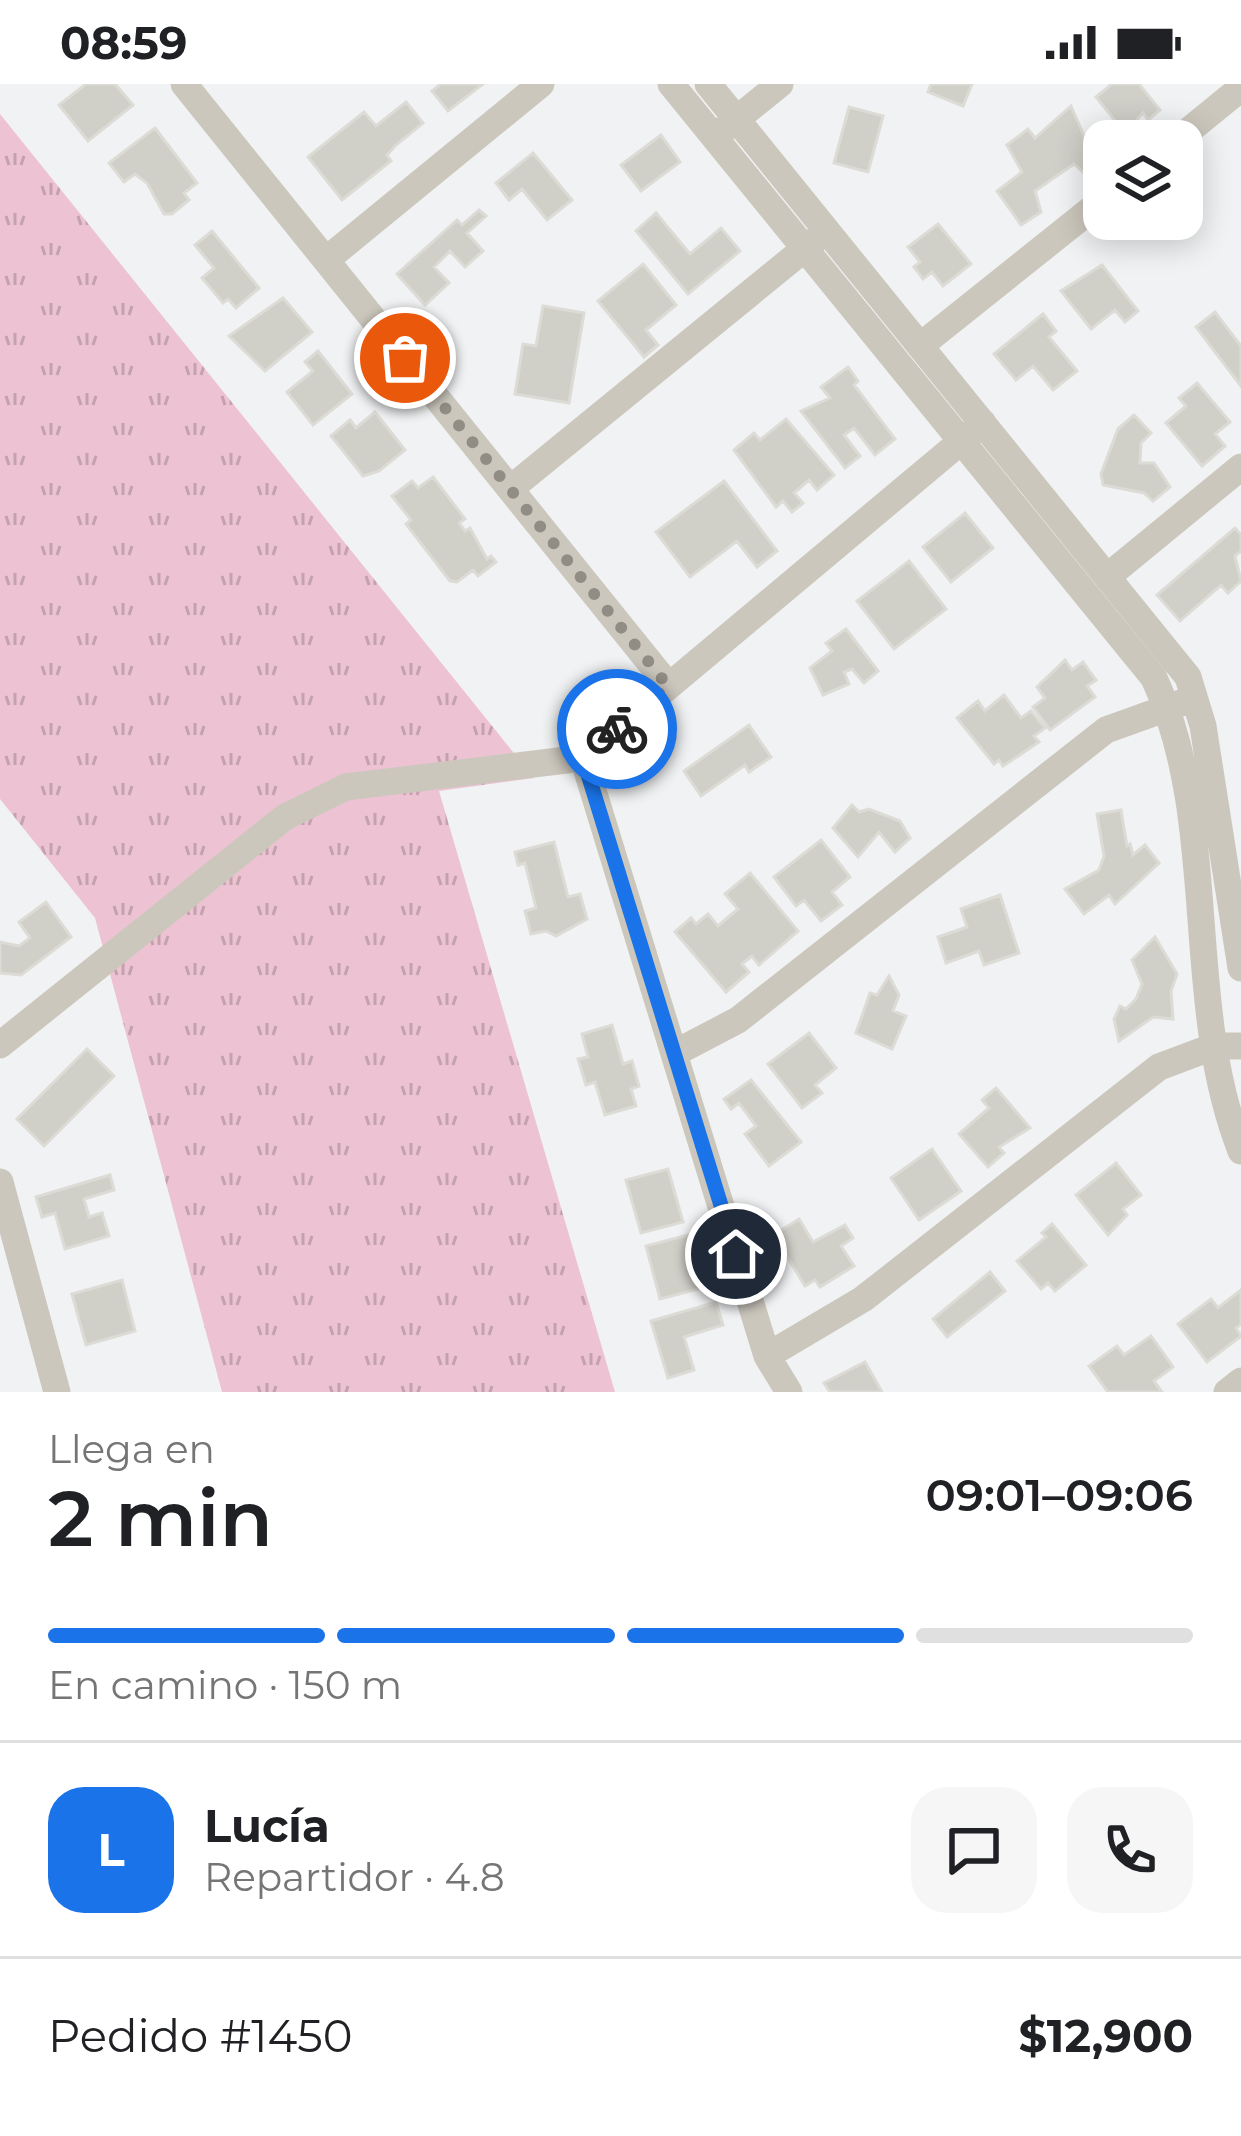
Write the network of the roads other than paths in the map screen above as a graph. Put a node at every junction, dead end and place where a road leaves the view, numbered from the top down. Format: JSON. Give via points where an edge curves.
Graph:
{"nodes":[{"id":1,"x":184,"y":84,"type":"edge"},
{"id":2,"x":541,"y":84,"type":"edge"},
{"id":3,"x":670,"y":84,"type":"edge"},
{"id":4,"x":708,"y":84,"type":"edge"},
{"id":5,"x":780,"y":84,"type":"edge"},
{"id":6,"x":1232,"y":96,"type":"edge"},
{"id":7,"x":1202,"y":120,"type":"edge"},
{"id":8,"x":1241,"y":128,"type":"edge"},
{"id":9,"x":725,"y":129,"type":"junction"},
{"id":10,"x":1083,"y":216,"type":"edge"},
{"id":11,"x":826,"y":231,"type":"junction"},
{"id":12,"x":803,"y":250,"type":"junction"},
{"id":13,"x":326,"y":260,"type":"junction"},
{"id":14,"x":920,"y":346,"type":"junction"},
{"id":15,"x":983,"y":423,"type":"junction"},
{"id":16,"x":960,"y":442,"type":"junction"},
{"id":17,"x":1241,"y":467,"type":"edge"},
{"id":18,"x":510,"y":489,"type":"junction"},
{"id":19,"x":1107,"y":577,"type":"junction"},
{"id":20,"x":668,"y":686,"type":"junction"},
{"id":21,"x":1198,"y":699,"type":"junction"},
{"id":22,"x":1167,"y":706,"type":"junction"},
{"id":23,"x":583,"y":758,"type":"junction"},
{"id":24,"x":1232,"y":837,"type":"edge"},
{"id":25,"x":1241,"y":968,"type":"edge"},
{"id":26,"x":1,"y":1043,"type":"edge"},
{"id":27,"x":1228,"y":1046,"type":"edge"},
{"id":28,"x":675,"y":1053,"type":"junction"},
{"id":29,"x":1241,"y":1150,"type":"edge"},
{"id":30,"x":0,"y":1182,"type":"edge"},
{"id":31,"x":767,"y":1356,"type":"junction"},
{"id":32,"x":1241,"y":1381,"type":"edge"},
{"id":33,"x":56,"y":1392,"type":"edge"},
{"id":34,"x":789,"y":1392,"type":"edge"},
{"id":35,"x":1227,"y":1392,"type":"edge"}],
"edges":[{"from":1,"to":13,"type":"street"},
{"from":2,"to":13,"type":"street"},
{"from":3,"to":9,"type":"street"},
{"from":4,"to":9,"type":"street"},
{"from":5,"to":9,"type":"street"},
{"from":6,"to":7,"type":"street"},
{"from":6,"to":8,"type":"street"},
{"from":9,"to":11,"type":"street"},
{"from":9,"to":12,"type":"street"},
{"from":10,"to":14,"type":"street"},
{"from":11,"to":12,"type":"street"},
{"from":11,"to":14,"type":"street"},
{"from":12,"to":16,"type":"street"},
{"from":12,"to":18,"type":"street"},
{"from":13,"to":18,"type":"street"},
{"from":14,"to":15,"type":"street"},
{"from":15,"to":16,"type":"street"},
{"from":15,"to":19,"type":"street"},
{"from":16,"to":20,"type":"street"},
{"from":16,"to":22,"type":"street","via":[[1154,677]]},
{"from":17,"to":19,"type":"street"},
{"from":18,"to":20,"type":"street"},
{"from":19,"to":21,"type":"street"},
{"from":20,"to":23,"type":"street"},
{"from":21,"to":22,"type":"street"},
{"from":21,"to":24,"type":"street"},
{"from":22,"to":27,"type":"street"},
{"from":22,"to":28,"type":"street","via":[[1106,730],[738,1019]]},
{"from":23,"to":26,"type":"street","via":[[346,787],[320,798]]},
{"from":23,"to":28,"type":"street"},
{"from":24,"to":25,"type":"street"},
{"from":27,"to":29,"type":"street","via":[[1229,1119]]},
{"from":27,"to":31,"type":"street","via":[[1159,1067],[862,1299]]},
{"from":28,"to":31,"type":"street"},
{"from":30,"to":33,"type":"street"},
{"from":31,"to":34,"type":"street"},
{"from":32,"to":35,"type":"street"}]}
